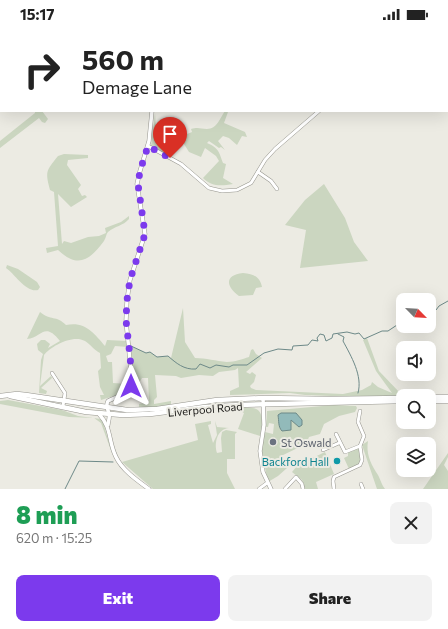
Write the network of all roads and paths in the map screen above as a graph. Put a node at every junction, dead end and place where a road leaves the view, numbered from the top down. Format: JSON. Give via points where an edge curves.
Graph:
{"nodes":[{"id":1,"x":152,"y":112,"type":"edge"},
{"id":2,"x":318,"y":112,"type":"edge"},
{"id":3,"x":148,"y":146,"type":"junction"},
{"id":4,"x":258,"y":172,"type":"junction"},
{"id":5,"x":277,"y":190,"type":"dead end"},
{"id":6,"x":52,"y":373,"type":"dead end"},
{"id":7,"x":0,"y":396,"type":"edge"},
{"id":8,"x":9,"y":396,"type":"junction"},
{"id":9,"x":436,"y":397,"type":"edge"},
{"id":10,"x":448,"y":397,"type":"edge"},
{"id":11,"x":263,"y":398,"type":"junction"},
{"id":12,"x":396,"y":398,"type":"edge"},
{"id":13,"x":112,"y":399,"type":"junction"},
{"id":14,"x":64,"y":400,"type":"junction"},
{"id":15,"x":396,"y":401,"type":"edge"},
{"id":16,"x":436,"y":401,"type":"edge"},
{"id":17,"x":448,"y":401,"type":"edge"},
{"id":18,"x":263,"y":404,"type":"junction"},
{"id":19,"x":62,"y":406,"type":"junction"},
{"id":20,"x":106,"y":408,"type":"junction"},
{"id":21,"x":113,"y":408,"type":"junction"},
{"id":22,"x":360,"y":411,"type":"dead end"},
{"id":23,"x":99,"y":414,"type":"junction"},
{"id":24,"x":109,"y":415,"type":"junction"},
{"id":25,"x":108,"y":425,"type":"junction"},
{"id":26,"x":336,"y":434,"type":"dead end"},
{"id":27,"x":339,"y":443,"type":"junction"},
{"id":28,"x":360,"y":446,"type":"junction"},
{"id":29,"x":323,"y":450,"type":"dead end"},
{"id":30,"x":267,"y":483,"type":"junction"},
{"id":31,"x":361,"y":484,"type":"dead end"},
{"id":32,"x":149,"y":489,"type":"edge"},
{"id":33,"x":259,"y":489,"type":"edge"},
{"id":34,"x":271,"y":489,"type":"edge"},
{"id":35,"x":285,"y":489,"type":"edge"},
{"id":36,"x":304,"y":489,"type":"edge"},
{"id":37,"x":334,"y":489,"type":"edge"},
{"id":38,"x":363,"y":489,"type":"edge"}],
"edges":[{"from":1,"to":3,"type":"street"},
{"from":2,"to":4,"type":"street","via":[[275,149]]},
{"from":3,"to":4,"type":"street","via":[[181,164],[204,185],[222,191],[237,190],[251,183]]},
{"from":3,"to":13,"type":"street","via":[[138,184],[145,234],[130,280],[126,314],[132,381],[124,394]]},
{"from":4,"to":5,"type":"street","via":[[271,180]]},
{"from":6,"to":14,"type":"street","via":[[65,394]]},
{"from":7,"to":8,"type":"highway","name":"Liverpool Road"},
{"from":8,"to":14,"type":"highway","name":"Liverpool Road","via":[[17,394]]},
{"from":8,"to":19,"type":"highway","name":"Liverpool Road"},
{"from":9,"to":10,"type":"highway"},
{"from":11,"to":12,"type":"highway","name":"Liverpool Road"},
{"from":11,"to":18,"type":"street"},
{"from":11,"to":21,"type":"highway","name":"Liverpool Road","via":[[217,400],[146,410]]},
{"from":13,"to":20,"type":"street","via":[[108,401]]},
{"from":13,"to":21,"type":"street"},
{"from":14,"to":19,"type":"street"},
{"from":14,"to":20,"type":"highway","name":"Liverpool Road"},
{"from":15,"to":18,"type":"highway","name":"Liverpool Road"},
{"from":16,"to":17,"type":"highway"},
{"from":18,"to":24,"type":"highway","name":"Liverpool Road","via":[[205,407],[144,415]]},
{"from":18,"to":30,"type":"street","via":[[264,425],[260,451]]},
{"from":19,"to":23,"type":"highway","name":"Liverpool Road"},
{"from":20,"to":21,"type":"highway","name":"Liverpool Road"},
{"from":20,"to":24,"type":"street"},
{"from":22,"to":28,"type":"street","via":[[358,422],[364,436]]},
{"from":23,"to":24,"type":"highway","name":"Liverpool Road"},
{"from":23,"to":25,"type":"street"},
{"from":24,"to":25,"type":"street"},
{"from":25,"to":32,"type":"street","via":[[119,463]]},
{"from":26,"to":27,"type":"street"},
{"from":27,"to":28,"type":"street","via":[[346,454]]},
{"from":27,"to":29,"type":"street"},
{"from":28,"to":37,"type":"street","via":[[361,464],[334,477]]},
{"from":30,"to":33,"type":"street"},
{"from":30,"to":34,"type":"street"},
{"from":31,"to":38,"type":"street"},
{"from":35,"to":36,"type":"street","via":[[296,477]]}]}
